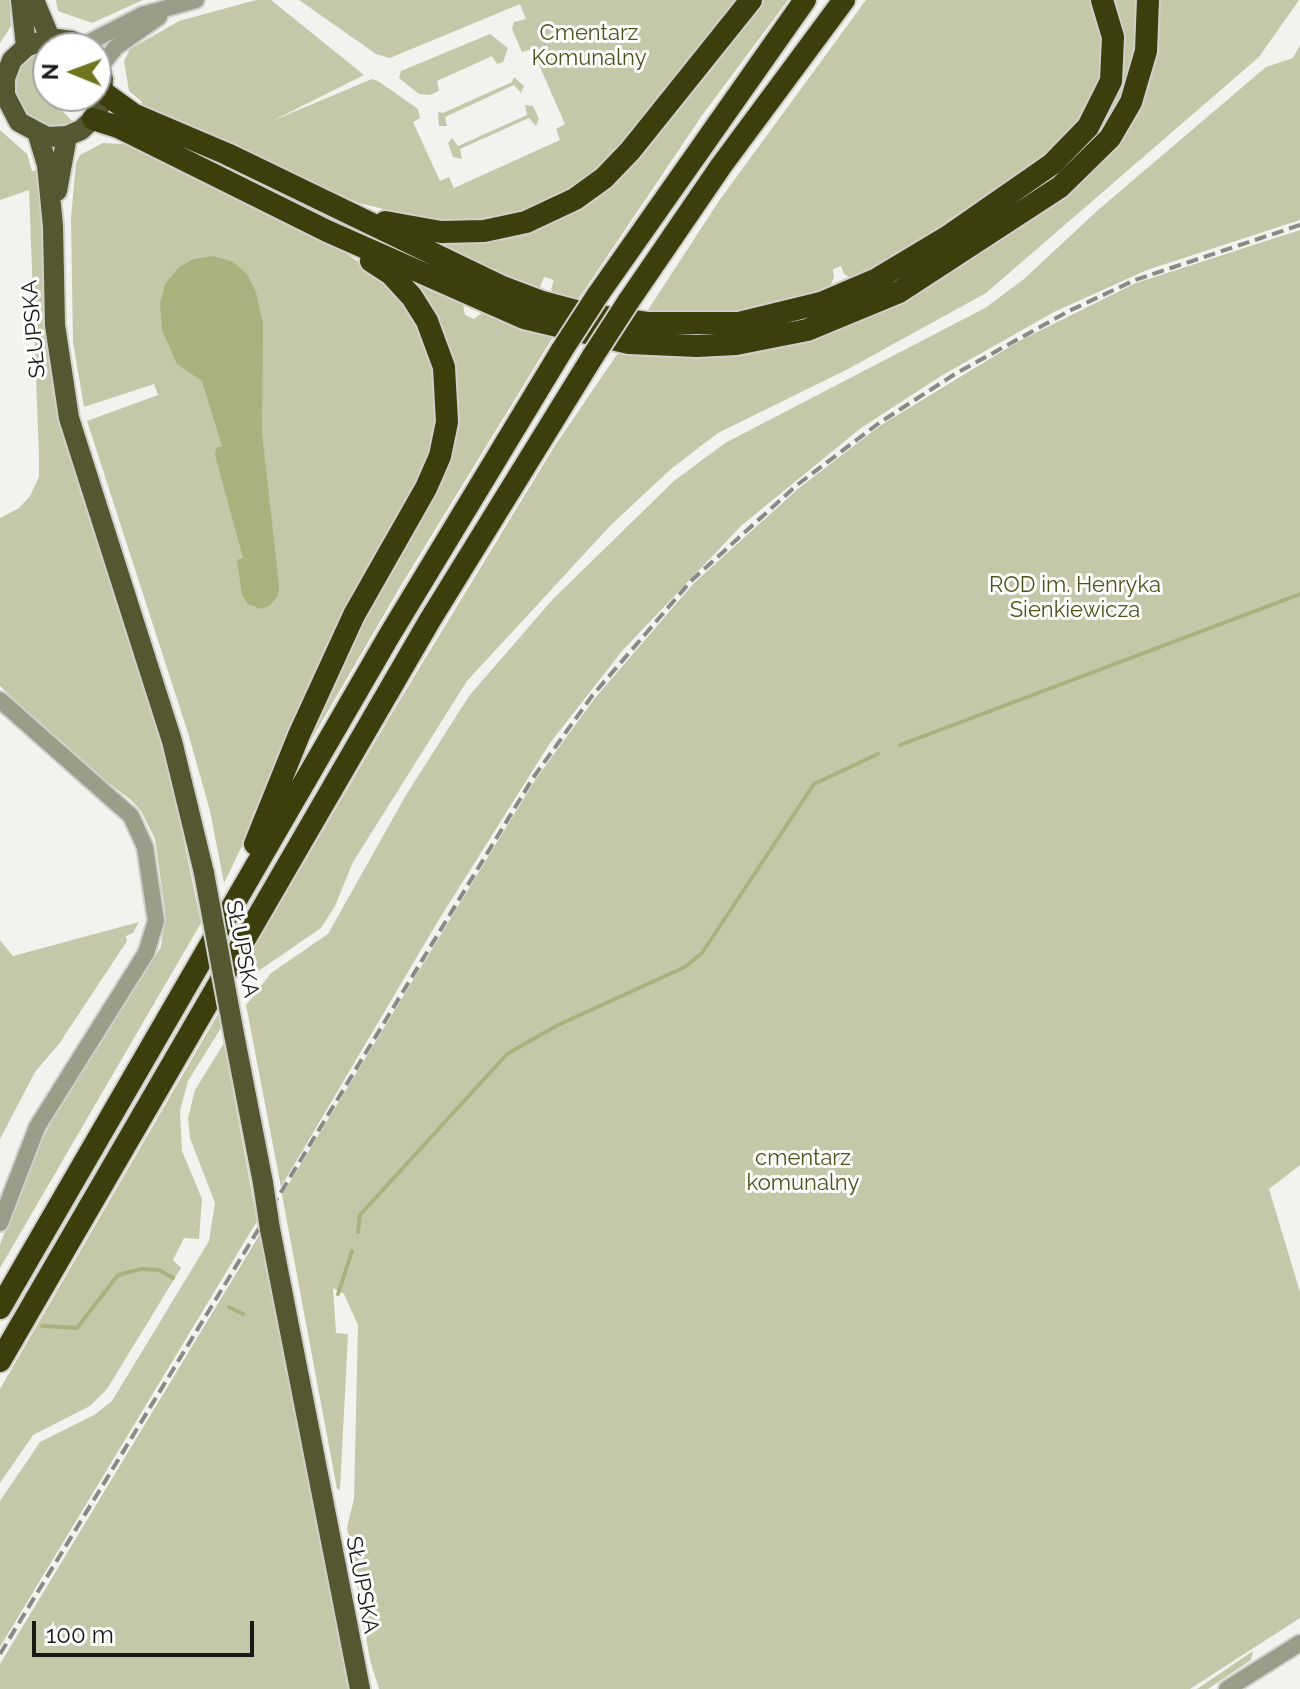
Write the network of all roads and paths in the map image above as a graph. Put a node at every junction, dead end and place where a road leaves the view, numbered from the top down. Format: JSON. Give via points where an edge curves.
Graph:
{"nodes":[{"id":1,"x":21,"y":0,"type":"edge"},
{"id":2,"x":34,"y":0,"type":"edge"},
{"id":3,"x":751,"y":0,"type":"edge"},
{"id":4,"x":805,"y":0,"type":"edge"},
{"id":5,"x":844,"y":0,"type":"edge"},
{"id":6,"x":855,"y":0,"type":"edge"},
{"id":7,"x":1102,"y":0,"type":"edge"},
{"id":8,"x":1148,"y":0,"type":"edge"},
{"id":9,"x":189,"y":2,"type":"edge"},
{"id":10,"x":47,"y":32,"type":"edge"},
{"id":11,"x":112,"y":39,"type":"edge"},
{"id":12,"x":112,"y":44,"type":"edge"},
{"id":13,"x":32,"y":45,"type":"edge"},
{"id":14,"x":26,"y":47,"type":"junction"},
{"id":15,"x":803,"y":54,"type":"junction"},
{"id":16,"x":3,"y":79,"type":"edge"},
{"id":17,"x":112,"y":99,"type":"edge"},
{"id":18,"x":4,"y":104,"type":"edge"},
{"id":19,"x":96,"y":112,"type":"edge"},
{"id":20,"x":93,"y":119,"type":"junction"},
{"id":21,"x":38,"y":135,"type":"junction"},
{"id":22,"x":67,"y":136,"type":"junction"},
{"id":23,"x":353,"y":214,"type":"junction"},
{"id":24,"x":53,"y":226,"type":"junction"},
{"id":25,"x":327,"y":231,"type":"junction"},
{"id":26,"x":0,"y":700,"type":"edge"},
{"id":27,"x":232,"y":904,"type":"junction"},
{"id":28,"x":0,"y":1223,"type":"edge"},
{"id":29,"x":0,"y":1308,"type":"edge"},
{"id":30,"x":0,"y":1361,"type":"edge"},
{"id":31,"x":1300,"y":1643,"type":"edge"},
{"id":32,"x":360,"y":1689,"type":"edge"},
{"id":33,"x":1227,"y":1689,"type":"edge"}],
"edges":[{"from":1,"to":14,"type":"main road"},
{"from":2,"to":10,"type":"main road"},
{"from":3,"to":23,"type":"highway","via":[[630,151],[575,199],[526,222],[459,233]]},
{"from":4,"to":27,"type":"highway","bridge":true,"via":[[562,350]]},
{"from":5,"to":15,"type":"highway"},
{"from":6,"to":15,"type":"highway"},
{"from":7,"to":23,"type":"highway","via":[[1113,37],[1111,81],[1103,103],[1072,147],[961,228],[889,272],[791,312],[717,324],[591,315],[500,286]]},
{"from":8,"to":25,"type":"highway","via":[[1146,51],[1131,102],[1088,163],[911,285],[807,330],[697,346],[599,338],[524,318]]},
{"from":9,"to":11,"type":"street","via":[[142,15]]},
{"from":9,"to":12,"type":"street"},
{"from":13,"to":14,"type":"main road"},
{"from":14,"to":16,"type":"main road"},
{"from":15,"to":30,"type":"highway","bridge":true,"via":[[628,302],[430,620]]},
{"from":16,"to":18,"type":"main road"},
{"from":17,"to":23,"type":"highway","via":[[133,114]]},
{"from":18,"to":21,"type":"main road"},
{"from":19,"to":20,"type":"main road"},
{"from":20,"to":22,"type":"main road"},
{"from":20,"to":25,"type":"highway"},
{"from":21,"to":22,"type":"main road"},
{"from":21,"to":24,"type":"main road","name":"SŁUPSKA","via":[[45,152]]},
{"from":22,"to":24,"type":"main road","name":"SŁUPSKA"},
{"from":24,"to":32,"type":"main road","name":"SŁUPSKA","bridge":true,"via":[[55,325],[69,418],[176,756],[204,873]]},
{"from":25,"to":27,"type":"highway","via":[[391,274],[412,297],[444,367],[447,422],[426,488],[336,655]]},
{"from":26,"to":28,"type":"street","via":[[131,816],[145,847],[156,921],[146,953],[37,1127]]},
{"from":27,"to":29,"type":"highway"},
{"from":31,"to":33,"type":"street"}]}
